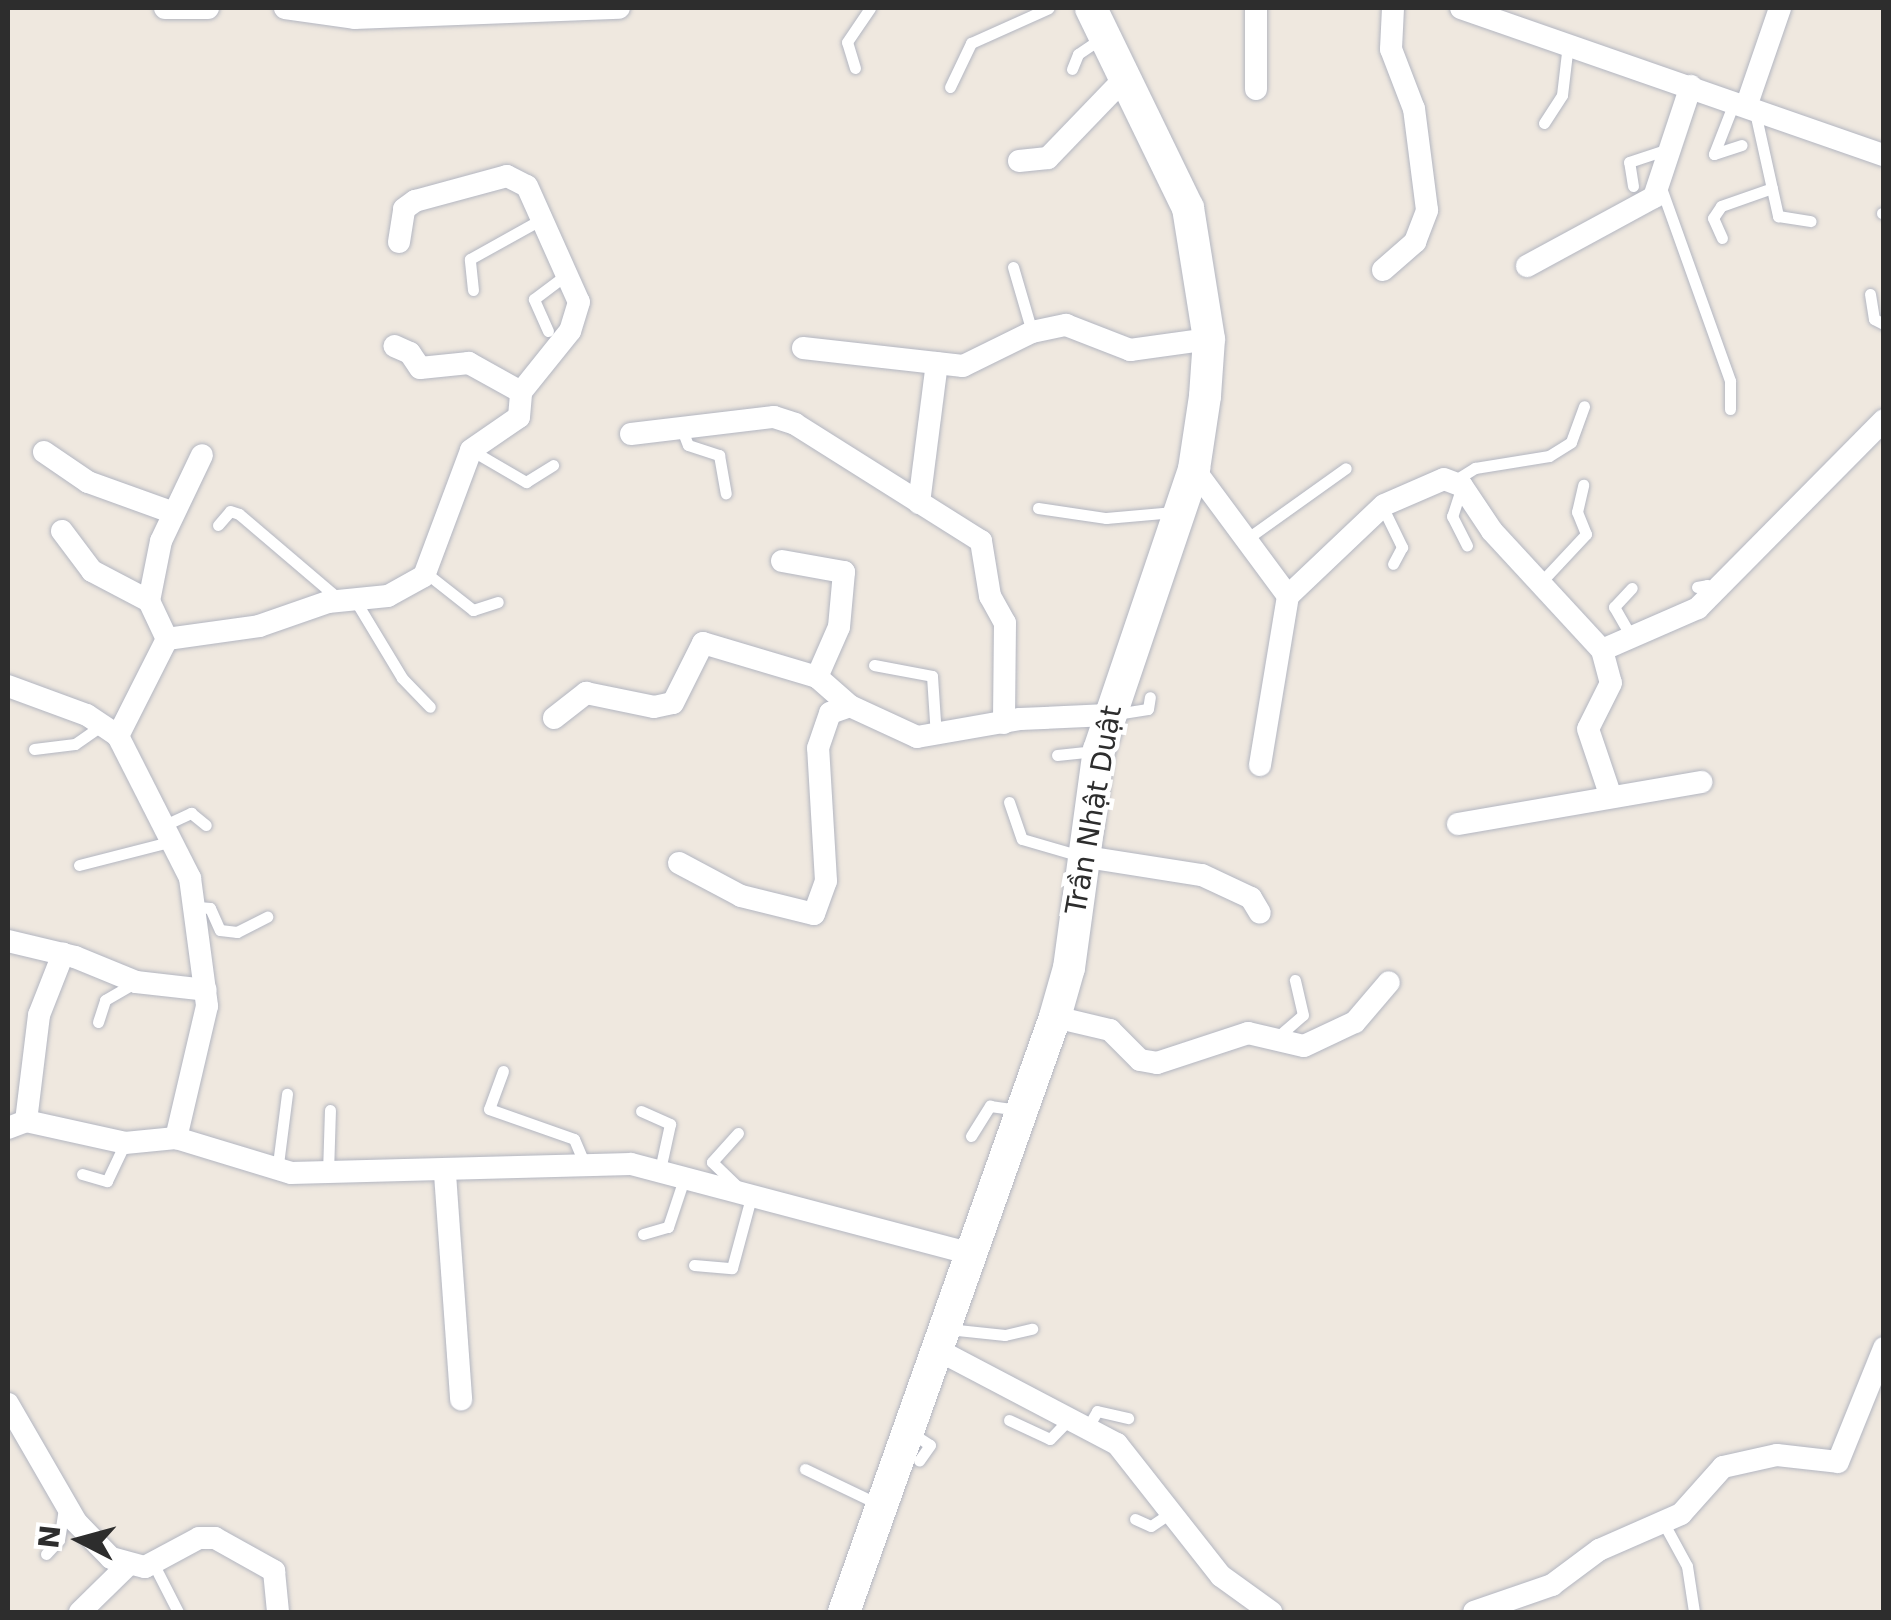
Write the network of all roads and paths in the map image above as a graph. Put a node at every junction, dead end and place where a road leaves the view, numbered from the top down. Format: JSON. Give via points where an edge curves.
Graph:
{"nodes":[{"id":1,"x":165,"y":8,"type":"edge"},
{"id":2,"x":208,"y":8,"type":"edge"},
{"id":3,"x":285,"y":8,"type":"edge"},
{"id":4,"x":619,"y":8,"type":"edge"},
{"id":5,"x":870,"y":8,"type":"edge"},
{"id":6,"x":1049,"y":8,"type":"edge"},
{"id":7,"x":1256,"y":8,"type":"edge"},
{"id":8,"x":1394,"y":8,"type":"edge"},
{"id":9,"x":1461,"y":8,"type":"edge"},
{"id":10,"x":1780,"y":8,"type":"edge"},
{"id":11,"x":1098,"y":22,"type":"edge"},
{"id":12,"x":1568,"y":44,"type":"junction"},
{"id":13,"x":855,"y":68,"type":"dead end"},
{"id":14,"x":1072,"y":69,"type":"dead end"},
{"id":15,"x":1125,"y":78,"type":"junction"},
{"id":16,"x":1692,"y":86,"type":"junction"},
{"id":17,"x":950,"y":87,"type":"dead end"},
{"id":18,"x":1256,"y":90,"type":"dead end"},
{"id":19,"x":1745,"y":104,"type":"junction"},
{"id":20,"x":1544,"y":123,"type":"dead end"},
{"id":21,"x":1742,"y":145,"type":"dead end"},
{"id":22,"x":1672,"y":147,"type":"junction"},
{"id":23,"x":1884,"y":155,"type":"edge"},
{"id":24,"x":1019,"y":162,"type":"dead end"},
{"id":25,"x":1660,"y":184,"type":"junction"},
{"id":26,"x":1632,"y":186,"type":"dead end"},
{"id":27,"x":1772,"y":188,"type":"junction"},
{"id":28,"x":542,"y":218,"type":"junction"},
{"id":29,"x":1811,"y":221,"type":"dead end"},
{"id":30,"x":1722,"y":238,"type":"dead end"},
{"id":31,"x":399,"y":242,"type":"dead end"},
{"id":32,"x":1527,"y":266,"type":"dead end"},
{"id":33,"x":1012,"y":267,"type":"dead end"},
{"id":34,"x":1383,"y":270,"type":"dead end"},
{"id":35,"x":567,"y":274,"type":"junction"},
{"id":36,"x":472,"y":290,"type":"dead end"},
{"id":37,"x":1870,"y":294,"type":"dead end"},
{"id":38,"x":1884,"y":324,"type":"edge"},
{"id":39,"x":548,"y":332,"type":"dead end"},
{"id":40,"x":1032,"y":332,"type":"junction"},
{"id":41,"x":1210,"y":340,"type":"junction"},
{"id":42,"x":394,"y":346,"type":"dead end"},
{"id":43,"x":804,"y":348,"type":"dead end"},
{"id":44,"x":936,"y":362,"type":"junction"},
{"id":45,"x":522,"y":392,"type":"junction"},
{"id":46,"x":1584,"y":406,"type":"dead end"},
{"id":47,"x":1730,"y":409,"type":"dead end"},
{"id":48,"x":1884,"y":420,"type":"edge"},
{"id":49,"x":681,"y":426,"type":"junction"},
{"id":50,"x":631,"y":434,"type":"dead end"},
{"id":51,"x":472,"y":450,"type":"junction"},
{"id":52,"x":44,"y":452,"type":"dead end"},
{"id":53,"x":202,"y":455,"type":"dead end"},
{"id":54,"x":553,"y":466,"type":"dead end"},
{"id":55,"x":1346,"y":468,"type":"dead end"},
{"id":56,"x":1194,"y":469,"type":"junction"},
{"id":57,"x":1458,"y":483,"type":"junction"},
{"id":58,"x":1583,"y":484,"type":"dead end"},
{"id":59,"x":726,"y":492,"type":"dead end"},
{"id":60,"x":920,"y":502,"type":"junction"},
{"id":61,"x":1382,"y":506,"type":"junction"},
{"id":62,"x":1038,"y":508,"type":"dead end"},
{"id":63,"x":1178,"y":512,"type":"junction"},
{"id":64,"x":174,"y":513,"type":"junction"},
{"id":65,"x":218,"y":525,"type":"dead end"},
{"id":66,"x":62,"y":532,"type":"dead end"},
{"id":67,"x":1248,"y":538,"type":"junction"},
{"id":68,"x":1467,"y":545,"type":"dead end"},
{"id":69,"x":782,"y":561,"type":"dead end"},
{"id":70,"x":1392,"y":564,"type":"dead end"},
{"id":71,"x":426,"y":573,"type":"junction"},
{"id":72,"x":1544,"y":580,"type":"junction"},
{"id":73,"x":1632,"y":588,"type":"dead end"},
{"id":74,"x":1288,"y":596,"type":"junction"},
{"id":75,"x":348,"y":600,"type":"junction"},
{"id":76,"x":149,"y":601,"type":"junction"},
{"id":77,"x":498,"y":602,"type":"dead end"},
{"id":78,"x":1632,"y":638,"type":"junction"},
{"id":79,"x":167,"y":640,"type":"junction"},
{"id":80,"x":1602,"y":650,"type":"junction"},
{"id":81,"x":874,"y":665,"type":"dead end"},
{"id":82,"x":818,"y":677,"type":"junction"},
{"id":83,"x":8,"y":686,"type":"edge"},
{"id":84,"x":1150,"y":696,"type":"dead end"},
{"id":85,"x":850,"y":706,"type":"junction"},
{"id":86,"x":430,"y":707,"type":"dead end"},
{"id":87,"x":1108,"y":715,"type":"junction"},
{"id":88,"x":554,"y":718,"type":"dead end"},
{"id":89,"x":1004,"y":723,"type":"junction"},
{"id":90,"x":111,"y":730,"type":"junction"},
{"id":91,"x":936,"y":736,"type":"junction"},
{"id":92,"x":34,"y":749,"type":"dead end"},
{"id":93,"x":1099,"y":750,"type":"junction"},
{"id":94,"x":1057,"y":756,"type":"dead end"},
{"id":95,"x":1260,"y":765,"type":"dead end"},
{"id":96,"x":1701,"y":782,"type":"dead end"},
{"id":97,"x":1610,"y":794,"type":"junction"},
{"id":98,"x":1010,"y":802,"type":"dead end"},
{"id":99,"x":1458,"y":824,"type":"dead end"},
{"id":100,"x":206,"y":825,"type":"dead end"},
{"id":101,"x":169,"y":833,"type":"junction"},
{"id":102,"x":1080,"y":856,"type":"junction"},
{"id":103,"x":678,"y":863,"type":"dead end"},
{"id":104,"x":79,"y":865,"type":"dead end"},
{"id":105,"x":198,"y":907,"type":"junction"},
{"id":106,"x":1260,"y":913,"type":"dead end"},
{"id":107,"x":266,"y":917,"type":"dead end"},
{"id":108,"x":8,"y":941,"type":"edge"},
{"id":109,"x":63,"y":954,"type":"junction"},
{"id":110,"x":1295,"y":980,"type":"dead end"},
{"id":111,"x":136,"y":982,"type":"junction"},
{"id":112,"x":1389,"y":982,"type":"dead end"},
{"id":113,"x":206,"y":990,"type":"junction"},
{"id":114,"x":1055,"y":1017,"type":"junction"},
{"id":115,"x":98,"y":1022,"type":"dead end"},
{"id":116,"x":1274,"y":1040,"type":"junction"},
{"id":117,"x":502,"y":1070,"type":"dead end"},
{"id":118,"x":287,"y":1094,"type":"dead end"},
{"id":119,"x":330,"y":1110,"type":"dead end"},
{"id":120,"x":1020,"y":1110,"type":"junction"},
{"id":121,"x":641,"y":1111,"type":"dead end"},
{"id":122,"x":17,"y":1124,"type":"edge"},
{"id":123,"x":738,"y":1133,"type":"dead end"},
{"id":124,"x":971,"y":1136,"type":"dead end"},
{"id":125,"x":176,"y":1138,"type":"junction"},
{"id":126,"x":125,"y":1142,"type":"junction"},
{"id":127,"x":584,"y":1162,"type":"junction"},
{"id":128,"x":660,"y":1170,"type":"junction"},
{"id":129,"x":277,"y":1172,"type":"junction"},
{"id":130,"x":328,"y":1173,"type":"junction"},
{"id":131,"x":82,"y":1174,"type":"dead end"},
{"id":132,"x":445,"y":1174,"type":"junction"},
{"id":133,"x":685,"y":1176,"type":"junction"},
{"id":134,"x":746,"y":1193,"type":"junction"},
{"id":135,"x":643,"y":1234,"type":"dead end"},
{"id":136,"x":968,"y":1253,"type":"junction"},
{"id":137,"x":694,"y":1265,"type":"dead end"},
{"id":138,"x":1032,"y":1330,"type":"dead end"},
{"id":139,"x":941,"y":1340,"type":"junction"},
{"id":140,"x":1884,"y":1348,"type":"edge"},
{"id":141,"x":462,"y":1399,"type":"dead end"},
{"id":142,"x":8,"y":1404,"type":"edge"},
{"id":143,"x":1128,"y":1418,"type":"dead end"},
{"id":144,"x":1009,"y":1420,"type":"dead end"},
{"id":145,"x":1080,"y":1420,"type":"junction"},
{"id":146,"x":906,"y":1430,"type":"junction"},
{"id":147,"x":919,"y":1461,"type":"dead end"},
{"id":148,"x":804,"y":1469,"type":"dead end"},
{"id":149,"x":64,"y":1503,"type":"junction"},
{"id":150,"x":882,"y":1506,"type":"junction"},
{"id":151,"x":1172,"y":1512,"type":"junction"},
{"id":152,"x":1135,"y":1519,"type":"dead end"},
{"id":153,"x":1663,"y":1522,"type":"junction"},
{"id":154,"x":46,"y":1554,"type":"dead end"},
{"id":155,"x":128,"y":1565,"type":"junction"},
{"id":156,"x":154,"y":1565,"type":"junction"},
{"id":157,"x":80,"y":1612,"type":"edge"},
{"id":158,"x":178,"y":1612,"type":"edge"},
{"id":159,"x":278,"y":1612,"type":"edge"},
{"id":160,"x":844,"y":1612,"type":"edge"},
{"id":161,"x":1271,"y":1612,"type":"edge"},
{"id":162,"x":1474,"y":1612,"type":"edge"},
{"id":163,"x":1694,"y":1612,"type":"edge"}],
"edges":[{"from":1,"to":2,"type":"street"},
{"from":3,"to":4,"type":"street","via":[[354,18]]},
{"from":5,"to":13,"type":"lane","via":[[846,42]]},
{"from":6,"to":17,"type":"lane","via":[[971,42]]},
{"from":7,"to":18,"type":"street"},
{"from":8,"to":34,"type":"street","via":[[1391,48],[1414,109],[1427,210],[1415,242]]},
{"from":9,"to":12,"type":"street"},
{"from":10,"to":19,"type":"street"},
{"from":11,"to":14,"type":"lane"},
{"from":11,"to":15,"type":"main road","name":"Trần Nhật Duật"},
{"from":12,"to":16,"type":"street"},
{"from":12,"to":20,"type":"lane","via":[[1562,95]]},
{"from":15,"to":24,"type":"street","via":[[1048,158]]},
{"from":15,"to":41,"type":"main road","name":"Trần Nhật Duật","via":[[1188,208]]},
{"from":16,"to":19,"type":"street"},
{"from":16,"to":22,"type":"street"},
{"from":19,"to":21,"type":"lane","via":[[1714,154]]},
{"from":19,"to":23,"type":"street"},
{"from":19,"to":27,"type":"lane"},
{"from":22,"to":25,"type":"street"},
{"from":22,"to":26,"type":"lane","via":[[1629,162]]},
{"from":25,"to":32,"type":"street","via":[[1643,206]]},
{"from":25,"to":47,"type":"lane","via":[[1730,381]]},
{"from":27,"to":29,"type":"lane","via":[[1781,219]]},
{"from":27,"to":30,"type":"lane","via":[[1721,206],[1714,218]]},
{"from":28,"to":31,"type":"street","via":[[527,186],[507,176],[415,201],[404,209]]},
{"from":28,"to":35,"type":"street"},
{"from":28,"to":36,"type":"lane","via":[[470,260]]},
{"from":33,"to":40,"type":"lane"},
{"from":35,"to":39,"type":"lane","via":[[534,298]]},
{"from":35,"to":45,"type":"street","via":[[579,302],[572,325]]},
{"from":37,"to":38,"type":"lane","via":[[1874,318]]},
{"from":40,"to":41,"type":"street","via":[[1075,325],[1130,350]]},
{"from":40,"to":44,"type":"street","via":[[980,362]]},
{"from":41,"to":56,"type":"main road","name":"Trần Nhật Duật"},
{"from":42,"to":45,"type":"street","via":[[424,369],[469,363]]},
{"from":43,"to":44,"type":"street"},
{"from":44,"to":60,"type":"street"},
{"from":45,"to":51,"type":"street","via":[[518,417]]},
{"from":46,"to":57,"type":"lane","via":[[1571,442],[1549,456],[1476,468]]},
{"from":48,"to":78,"type":"street","via":[[1678,620]]},
{"from":49,"to":50,"type":"street"},
{"from":49,"to":59,"type":"lane","via":[[688,445],[718,456]]},
{"from":49,"to":60,"type":"street","via":[[752,416],[784,421]]},
{"from":51,"to":54,"type":"lane","via":[[526,482]]},
{"from":51,"to":71,"type":"street"},
{"from":52,"to":64,"type":"street","via":[[88,482]]},
{"from":53,"to":64,"type":"street"},
{"from":55,"to":67,"type":"lane"},
{"from":56,"to":63,"type":"main road","name":"Trần Nhật Duật"},
{"from":56,"to":67,"type":"street"},
{"from":57,"to":61,"type":"street"},
{"from":57,"to":68,"type":"lane","via":[[1452,516]]},
{"from":57,"to":72,"type":"street","via":[[1492,531]]},
{"from":58,"to":72,"type":"lane","via":[[1577,512],[1586,534]]},
{"from":60,"to":89,"type":"street","via":[[986,547],[988,588],[1006,634]]},
{"from":61,"to":70,"type":"lane","via":[[1402,547]]},
{"from":61,"to":74,"type":"street"},
{"from":62,"to":63,"type":"lane","via":[[1106,518]]},
{"from":63,"to":87,"type":"main road","name":"Trần Nhật Duật"},
{"from":64,"to":76,"type":"street","via":[[156,557]]},
{"from":65,"to":75,"type":"lane","via":[[230,511],[238,514]]},
{"from":66,"to":76,"type":"street","via":[[92,571]]},
{"from":67,"to":74,"type":"street"},
{"from":69,"to":82,"type":"street","via":[[844,572],[839,627]]},
{"from":71,"to":75,"type":"street","via":[[388,596]]},
{"from":71,"to":77,"type":"lane","via":[[473,610]]},
{"from":72,"to":80,"type":"street"},
{"from":73,"to":78,"type":"lane","via":[[1614,607]]},
{"from":74,"to":95,"type":"street"},
{"from":75,"to":79,"type":"street","via":[[259,626]]},
{"from":75,"to":86,"type":"lane"},
{"from":76,"to":79,"type":"street"},
{"from":78,"to":80,"type":"street"},
{"from":79,"to":90,"type":"street"},
{"from":80,"to":97,"type":"street","via":[[1611,683],[1588,730]]},
{"from":81,"to":91,"type":"lane","via":[[932,676]]},
{"from":82,"to":85,"type":"street"},
{"from":82,"to":88,"type":"street","via":[[703,643],[673,703],[654,707],[586,694]]},
{"from":83,"to":90,"type":"street"},
{"from":84,"to":87,"type":"lane","via":[[1144,712]]},
{"from":85,"to":91,"type":"street","via":[[899,733]]},
{"from":85,"to":103,"type":"street","via":[[830,713],[818,748],[826,880],[814,914],[741,896]]},
{"from":87,"to":89,"type":"street"},
{"from":87,"to":93,"type":"main road","name":"Trần Nhật Duật"},
{"from":89,"to":91,"type":"street"},
{"from":90,"to":92,"type":"lane"},
{"from":90,"to":101,"type":"street"},
{"from":93,"to":94,"type":"lane"},
{"from":93,"to":102,"type":"main road","name":"Trần Nhật Duật"},
{"from":96,"to":97,"type":"street"},
{"from":97,"to":99,"type":"street"},
{"from":98,"to":102,"type":"lane","via":[[1022,839]]},
{"from":100,"to":101,"type":"lane","via":[[191,813]]},
{"from":101,"to":104,"type":"lane"},
{"from":101,"to":105,"type":"street"},
{"from":102,"to":106,"type":"street","via":[[1202,875],[1251,898]]},
{"from":102,"to":114,"type":"main road","name":"Trần Nhật Duật","via":[[1068,968]]},
{"from":105,"to":107,"type":"lane","via":[[210,908],[220,930],[237,932]]},
{"from":105,"to":113,"type":"street"},
{"from":108,"to":109,"type":"street"},
{"from":109,"to":111,"type":"street"},
{"from":109,"to":122,"type":"street","via":[[38,1015]]},
{"from":110,"to":116,"type":"lane","via":[[1304,1010]]},
{"from":111,"to":113,"type":"street"},
{"from":111,"to":115,"type":"lane","via":[[105,1000]]},
{"from":112,"to":116,"type":"street","via":[[1356,1022],[1304,1046]]},
{"from":113,"to":125,"type":"street","via":[[206,1024]]},
{"from":114,"to":116,"type":"street","via":[[1110,1030],[1148,1063],[1248,1034]]},
{"from":114,"to":120,"type":"main road","name":"Trần Nhật Duật"},
{"from":117,"to":127,"type":"lane","via":[[489,1109],[574,1139]]},
{"from":118,"to":129,"type":"lane"},
{"from":119,"to":130,"type":"lane"},
{"from":120,"to":124,"type":"lane","via":[[990,1106]]},
{"from":120,"to":136,"type":"main road","name":"Trần Nhật Duật"},
{"from":121,"to":128,"type":"lane","via":[[670,1124]]},
{"from":122,"to":126,"type":"street"},
{"from":123,"to":134,"type":"lane","via":[[712,1162]]},
{"from":125,"to":126,"type":"street"},
{"from":125,"to":129,"type":"street"},
{"from":126,"to":131,"type":"lane","via":[[107,1181]]},
{"from":127,"to":128,"type":"street"},
{"from":127,"to":132,"type":"street"},
{"from":128,"to":133,"type":"street"},
{"from":129,"to":130,"type":"street"},
{"from":130,"to":132,"type":"street"},
{"from":132,"to":141,"type":"street"},
{"from":133,"to":134,"type":"street"},
{"from":133,"to":135,"type":"lane","via":[[668,1227]]},
{"from":134,"to":136,"type":"street"},
{"from":134,"to":137,"type":"lane","via":[[732,1268]]},
{"from":136,"to":139,"type":"main road","name":"Trần Nhật Duật"},
{"from":138,"to":139,"type":"lane"},
{"from":139,"to":145,"type":"street"},
{"from":139,"to":146,"type":"main road","name":"Trần Nhật Duật"},
{"from":140,"to":153,"type":"street","via":[[1838,1462],[1777,1455],[1723,1467],[1692,1506]]},
{"from":142,"to":149,"type":"street"},
{"from":143,"to":145,"type":"lane","via":[[1098,1410]]},
{"from":144,"to":145,"type":"lane","via":[[1050,1439]]},
{"from":145,"to":151,"type":"street","via":[[1140,1468]]},
{"from":146,"to":147,"type":"lane","via":[[930,1444]]},
{"from":146,"to":150,"type":"main road","name":"Trần Nhật Duật"},
{"from":148,"to":150,"type":"lane"},
{"from":149,"to":154,"type":"lane","via":[[59,1540]]},
{"from":149,"to":155,"type":"street","via":[[92,1542]]},
{"from":150,"to":160,"type":"main road","name":"Trần Nhật Duật"},
{"from":151,"to":152,"type":"lane","via":[[1151,1526]]},
{"from":151,"to":161,"type":"street","via":[[1221,1576]]},
{"from":153,"to":162,"type":"street","via":[[1599,1550],[1552,1585]]},
{"from":153,"to":163,"type":"lane","via":[[1686,1566]]},
{"from":155,"to":156,"type":"street"},
{"from":155,"to":157,"type":"street"},
{"from":156,"to":158,"type":"lane"},
{"from":156,"to":159,"type":"street","via":[[199,1538],[214,1538],[274,1571]]}]}
